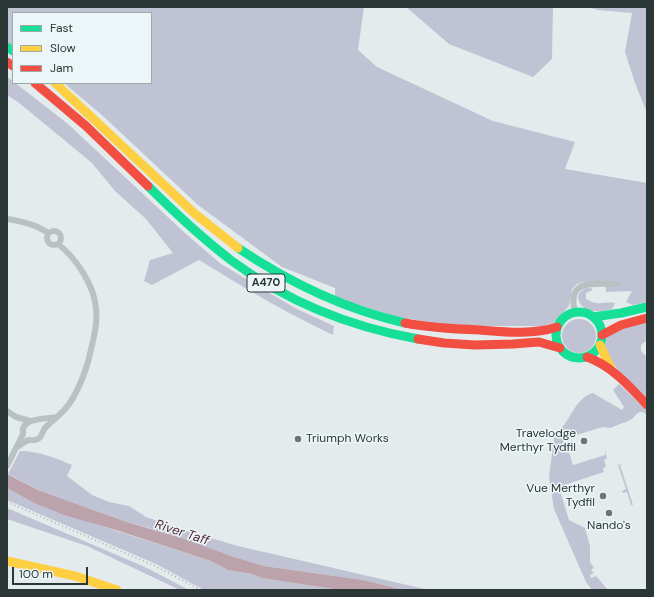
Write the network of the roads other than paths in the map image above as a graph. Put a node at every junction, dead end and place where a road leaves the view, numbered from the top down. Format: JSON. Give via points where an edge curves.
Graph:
{"nodes":[{"id":1,"x":36,"y":84,"type":"edge"},
{"id":2,"x":56,"y":84,"type":"edge"},
{"id":3,"x":7,"y":219,"type":"edge"},
{"id":4,"x":48,"y":233,"type":"junction"},
{"id":5,"x":58,"y":244,"type":"junction"},
{"id":6,"x":617,"y":284,"type":"dead end"},
{"id":7,"x":647,"y":307,"type":"edge"},
{"id":8,"x":575,"y":312,"type":"junction"},
{"id":9,"x":593,"y":317,"type":"junction"},
{"id":10,"x":647,"y":318,"type":"edge"},
{"id":11,"x":557,"y":327,"type":"junction"},
{"id":12,"x":602,"y":335,"type":"junction"},
{"id":13,"x":600,"y":345,"type":"junction"},
{"id":14,"x":560,"y":348,"type":"junction"},
{"id":15,"x":587,"y":357,"type":"junction"},
{"id":16,"x":612,"y":369,"type":"junction"},
{"id":17,"x":647,"y":405,"type":"edge"},
{"id":18,"x":7,"y":412,"type":"edge"},
{"id":19,"x":16,"y":416,"type":"junction"},
{"id":20,"x":57,"y":417,"type":"junction"},
{"id":21,"x":32,"y":420,"type":"junction"},
{"id":22,"x":42,"y":429,"type":"junction"},
{"id":23,"x":23,"y":432,"type":"junction"},
{"id":24,"x":30,"y":440,"type":"junction"},
{"id":25,"x":16,"y":448,"type":"junction"},
{"id":26,"x":7,"y":466,"type":"edge"},
{"id":27,"x":7,"y":561,"type":"edge"},
{"id":28,"x":117,"y":590,"type":"edge"}],
"edges":[{"from":1,"to":14,"type":"main road","number":"A470","via":[[88,128],[200,235],[232,261],[299,302],[349,322],[404,336],[475,345],[542,342]]},
{"from":2,"to":11,"type":"main road","number":"A470","via":[[216,232],[263,264],[320,296],[415,325],[498,332],[545,331]]},
{"from":3,"to":4,"type":"street","via":[[35,226]]},
{"from":4,"to":5,"type":"street","via":[[48,243],[54,246]]},
{"from":4,"to":5,"type":"street","via":[[59,233],[61,237]]},
{"from":5,"to":20,"type":"street","via":[[68,251],[86,278],[96,307],[96,318],[92,344],[81,382],[66,408]]},
{"from":6,"to":8,"type":"street","via":[[581,286],[575,295]]},
{"from":7,"to":9,"type":"main road","via":[[621,314]]},
{"from":8,"to":9,"type":"main road"},
{"from":8,"to":11,"type":"main road","via":[[564,318]]},
{"from":9,"to":12,"type":"main road","via":[[599,324]]},
{"from":10,"to":12,"type":"main road","via":[[621,325]]},
{"from":11,"to":14,"type":"main road"},
{"from":12,"to":13,"type":"main road"},
{"from":13,"to":15,"type":"main road"},
{"from":13,"to":16,"type":"main road"},
{"from":14,"to":15,"type":"main road","via":[[571,357]]},
{"from":15,"to":16,"type":"main road"},
{"from":16,"to":17,"type":"main road"},
{"from":18,"to":19,"type":"street"},
{"from":19,"to":21,"type":"street"},
{"from":19,"to":23,"type":"street"},
{"from":20,"to":21,"type":"street"},
{"from":20,"to":22,"type":"street"},
{"from":21,"to":22,"type":"street","via":[[40,423]]},
{"from":21,"to":23,"type":"street","via":[[25,424]]},
{"from":22,"to":24,"type":"street","via":[[38,438]]},
{"from":23,"to":24,"type":"street"},
{"from":23,"to":25,"type":"street"},
{"from":24,"to":25,"type":"street"},
{"from":25,"to":26,"type":"street"},
{"from":27,"to":28,"type":"main road","via":[[75,576]]}]}
